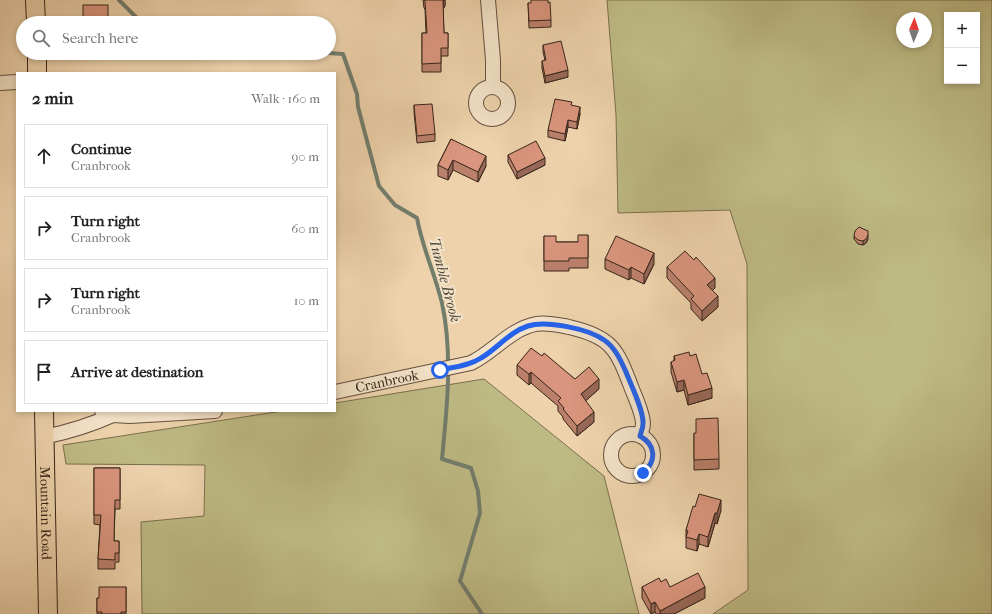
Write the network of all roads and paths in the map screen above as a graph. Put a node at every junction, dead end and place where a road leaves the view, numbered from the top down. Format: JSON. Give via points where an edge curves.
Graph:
{"nodes":[{"id":1,"x":35,"y":0,"type":"edge"},
{"id":2,"x":488,"y":0,"type":"edge"},
{"id":3,"x":36,"y":16,"type":"edge"},
{"id":4,"x":37,"y":60,"type":"edge"},
{"id":5,"x":37,"y":72,"type":"edge"},
{"id":6,"x":16,"y":82,"type":"edge"},
{"id":7,"x":0,"y":83,"type":"edge"},
{"id":8,"x":493,"y":87,"type":"dead end"},
{"id":9,"x":336,"y":392,"type":"edge"},
{"id":10,"x":44,"y":412,"type":"edge"},
{"id":11,"x":198,"y":412,"type":"edge"},
{"id":12,"x":107,"y":413,"type":"edge"},
{"id":13,"x":640,"y":436,"type":"dead end"},
{"id":14,"x":44,"y":437,"type":"junction"},
{"id":15,"x":48,"y":614,"type":"edge"}],
"edges":[{"from":1,"to":3,"type":"main road"},
{"from":2,"to":8,"type":"street"},
{"from":4,"to":5,"type":"main road"},
{"from":6,"to":7,"type":"street"},
{"from":9,"to":13,"type":"street","name":"Cranbrook","via":[[471,363],[528,326],[550,324],[585,331],[604,340],[614,350],[639,406],[643,424]]},
{"from":10,"to":14,"type":"main road","name":"Mountain Road"},
{"from":11,"to":12,"type":"street","via":[[130,416]]},
{"from":12,"to":14,"type":"street","via":[[96,423]]},
{"from":14,"to":15,"type":"main road","name":"Mountain Road"}]}
